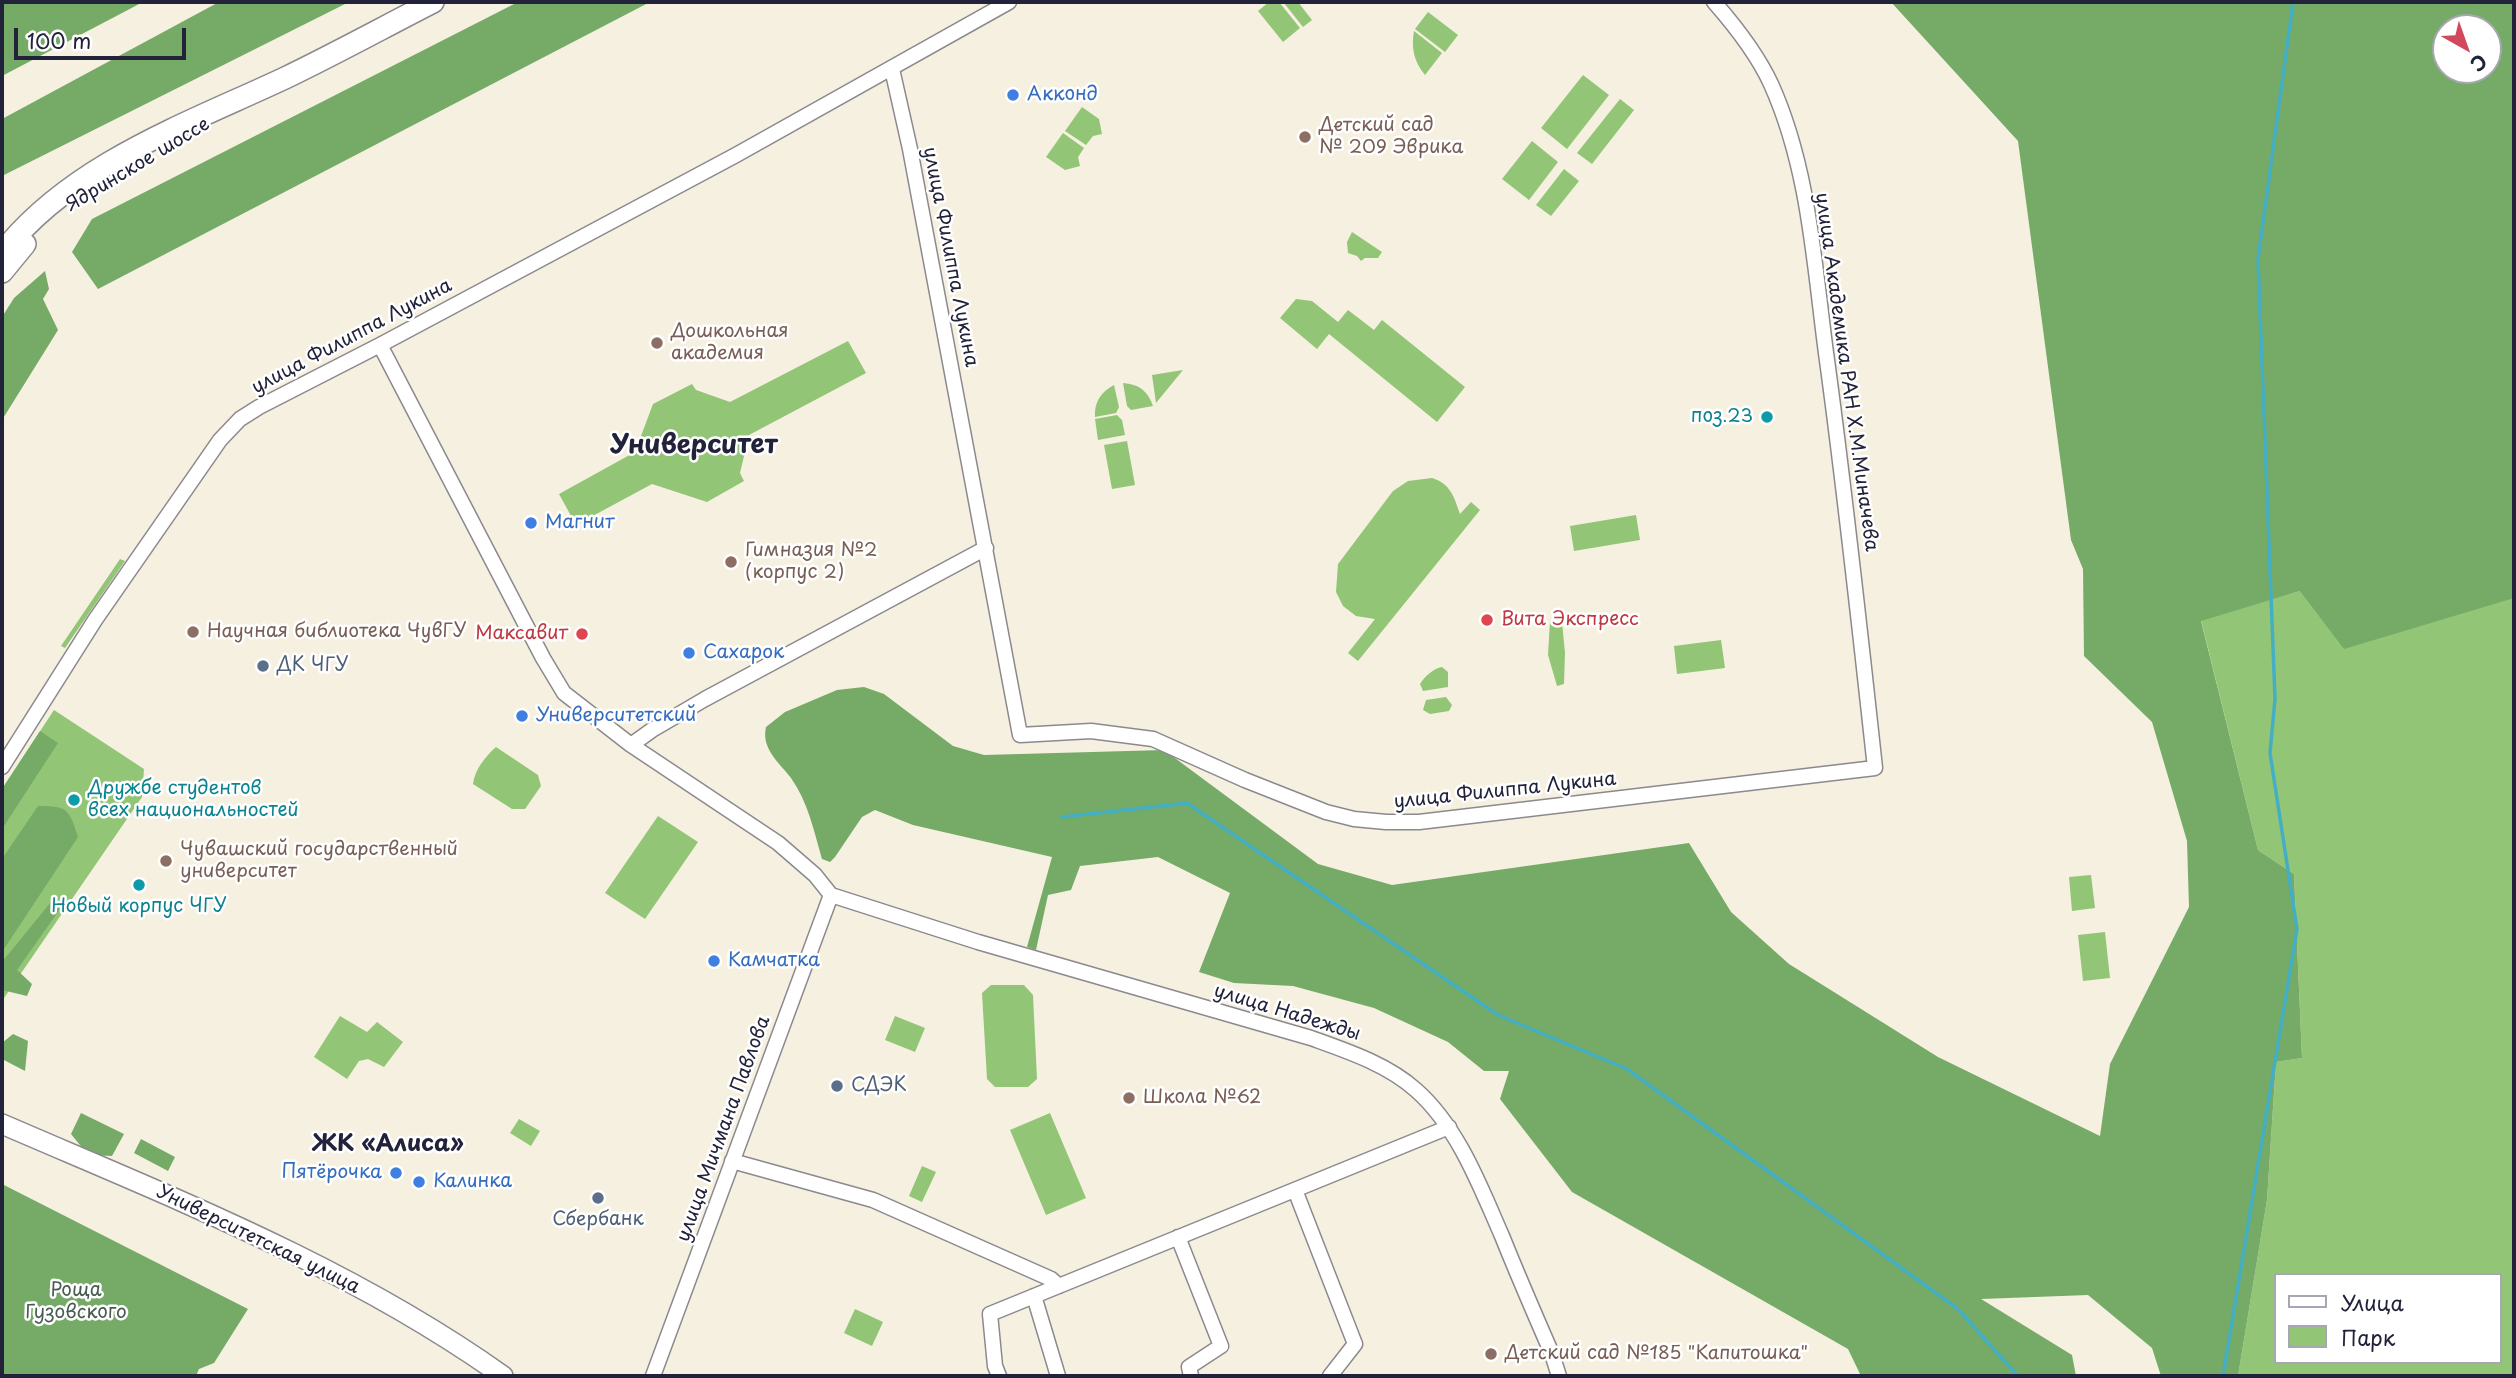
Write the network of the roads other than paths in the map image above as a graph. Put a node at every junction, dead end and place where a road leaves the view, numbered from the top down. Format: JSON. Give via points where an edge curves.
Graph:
{"nodes":[{"id":1,"x":433,"y":2,"type":"edge"},
{"id":2,"x":1009,"y":2,"type":"edge"},
{"id":3,"x":1714,"y":2,"type":"edge"},
{"id":4,"x":892,"y":69,"type":"junction"},
{"id":5,"x":289,"y":76,"type":"junction"},
{"id":6,"x":2,"y":253,"type":"edge"},
{"id":7,"x":2,"y":272,"type":"edge"},
{"id":8,"x":380,"y":345,"type":"junction"},
{"id":9,"x":986,"y":548,"type":"junction"},
{"id":10,"x":631,"y":745,"type":"junction"},
{"id":11,"x":2,"y":767,"type":"edge"},
{"id":12,"x":1875,"y":768,"type":"joint"},
{"id":13,"x":831,"y":895,"type":"junction"},
{"id":14,"x":2,"y":1124,"type":"edge"},
{"id":15,"x":1449,"y":1127,"type":"junction"},
{"id":16,"x":2,"y":1137,"type":"edge"},
{"id":17,"x":732,"y":1161,"type":"junction"},
{"id":18,"x":110,"y":1177,"type":"junction"},
{"id":19,"x":1295,"y":1189,"type":"junction"},
{"id":20,"x":1178,"y":1237,"type":"junction"},
{"id":21,"x":1059,"y":1286,"type":"junction"},
{"id":22,"x":1034,"y":1296,"type":"junction"},
{"id":23,"x":404,"y":1319,"type":"junction"},
{"id":24,"x":482,"y":1376,"type":"edge"},
{"id":25,"x":503,"y":1376,"type":"edge"},
{"id":26,"x":653,"y":1376,"type":"edge"},
{"id":27,"x":999,"y":1376,"type":"edge"},
{"id":28,"x":1058,"y":1376,"type":"edge"},
{"id":29,"x":1191,"y":1376,"type":"edge"},
{"id":30,"x":1330,"y":1376,"type":"edge"},
{"id":31,"x":1559,"y":1376,"type":"edge"}],
"edges":[{"from":1,"to":5,"type":"main road","name":"Ядринское шоссе"},
{"from":2,"to":4,"type":"street"},
{"from":3,"to":12,"type":"street","name":"улица Академика РАН Х.М.Миначева","via":[[1756,56],[1770,83],[1805,199]]},
{"from":4,"to":8,"type":"street","name":"улица Филиппа Лукина"},
{"from":4,"to":9,"type":"street","name":"улица Филиппа Лукина"},
{"from":5,"to":6,"type":"main road","name":"Ядринское шоссе","via":[[168,132],[89,176],[40,212]]},
{"from":5,"to":7,"type":"main road","name":"Ядринское шоссе","via":[[77,199],[42,227]]},
{"from":8,"to":10,"type":"street","via":[[556,683]]},
{"from":8,"to":11,"type":"street","name":"улица Филиппа Лукина","via":[[259,407],[220,440],[95,620]]},
{"from":9,"to":10,"type":"street","via":[[717,693]]},
{"from":9,"to":12,"type":"street","name":"улица Филиппа Лукина","via":[[1020,736],[1091,731],[1153,739],[1245,780],[1354,819],[1419,822]]},
{"from":10,"to":13,"type":"street","via":[[778,843]]},
{"from":13,"to":15,"type":"street","name":"улица Надежды","via":[[1359,1055],[1416,1089]]},
{"from":13,"to":17,"type":"street","name":"улица Мичмана Павлова"},
{"from":14,"to":18,"type":"main road","name":"Университетская улица"},
{"from":15,"to":19,"type":"street"},
{"from":15,"to":31,"type":"street","name":"улица Надежды","via":[[1484,1196]]},
{"from":16,"to":18,"type":"main road","name":"Университетская улица"},
{"from":17,"to":21,"type":"street","via":[[873,1200]]},
{"from":17,"to":26,"type":"street","name":"улица Мичмана Павлова"},
{"from":18,"to":23,"type":"main road","name":"Университетская улица","via":[[276,1252]]},
{"from":19,"to":20,"type":"street"},
{"from":19,"to":30,"type":"street","via":[[1355,1344]]},
{"from":20,"to":21,"type":"street"},
{"from":20,"to":29,"type":"street","via":[[1221,1346],[1189,1367]]},
{"from":21,"to":22,"type":"street"},
{"from":22,"to":27,"type":"street","via":[[990,1314]]},
{"from":22,"to":28,"type":"street"},
{"from":23,"to":24,"type":"main road","name":"Университетская улица"},
{"from":23,"to":25,"type":"main road","name":"Университетская улица"}]}
